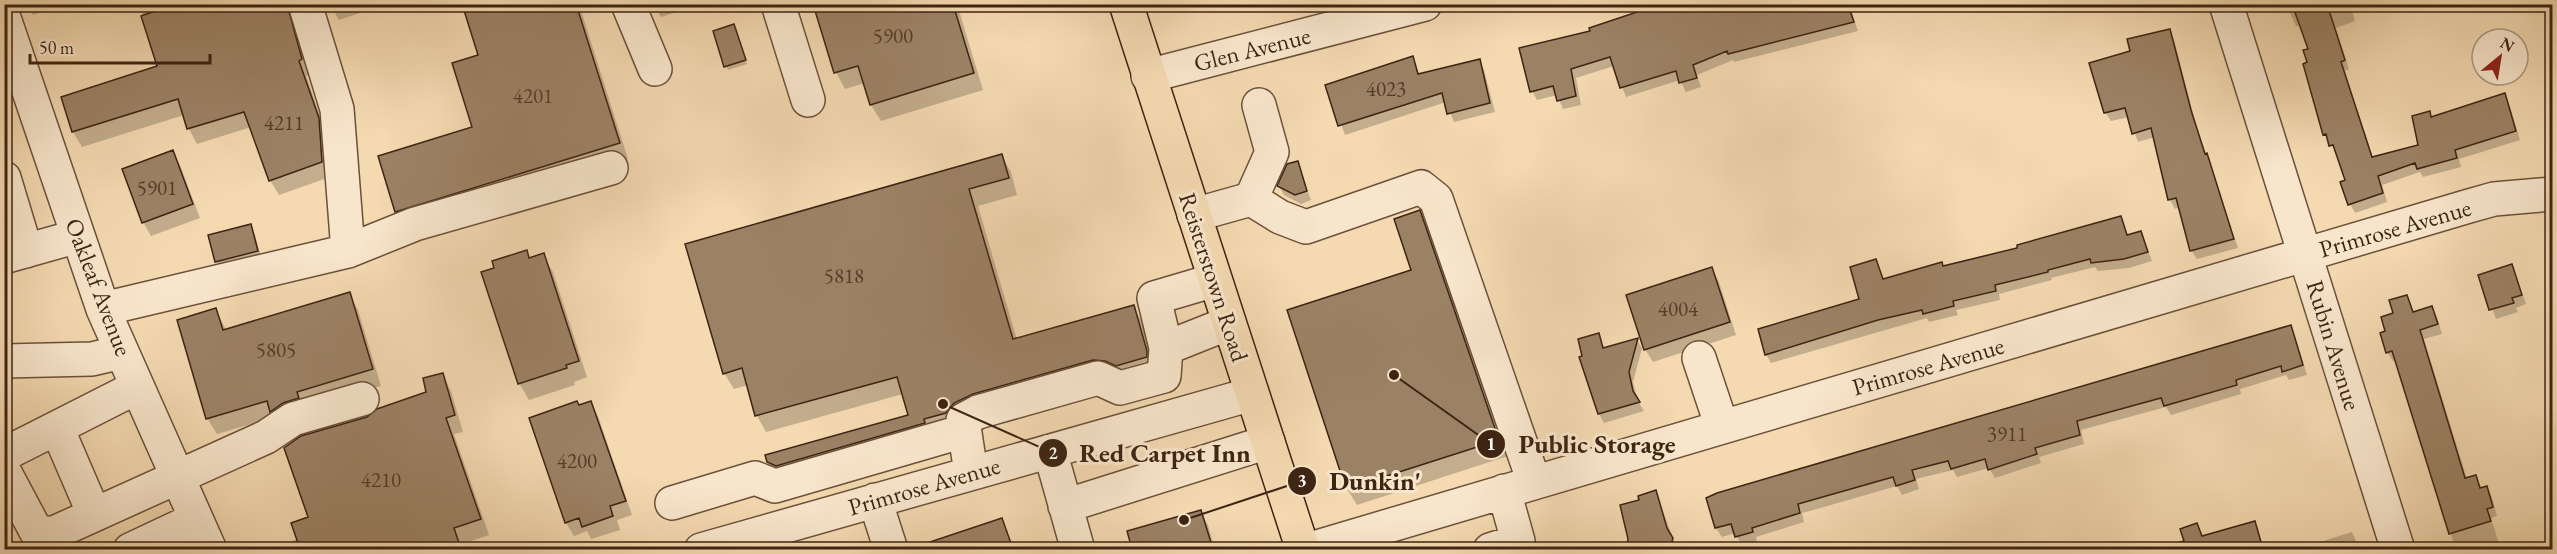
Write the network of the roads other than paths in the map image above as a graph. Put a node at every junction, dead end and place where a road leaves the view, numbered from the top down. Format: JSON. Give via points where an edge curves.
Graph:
{"nodes":[{"id":1,"x":304,"y":4,"type":"edge"},
{"id":2,"x":628,"y":4,"type":"edge"},
{"id":3,"x":778,"y":4,"type":"edge"},
{"id":4,"x":1126,"y":4,"type":"edge"},
{"id":5,"x":1425,"y":4,"type":"edge"},
{"id":6,"x":2226,"y":4,"type":"edge"},
{"id":7,"x":4,"y":18,"type":"edge"},
{"id":8,"x":655,"y":69,"type":"dead end"},
{"id":9,"x":1149,"y":76,"type":"junction"},
{"id":10,"x":808,"y":100,"type":"dead end"},
{"id":11,"x":1259,"y":105,"type":"dead end"},
{"id":12,"x":611,"y":168,"type":"dead end"},
{"id":13,"x":4,"y":178,"type":"edge"},
{"id":14,"x":2553,"y":194,"type":"edge"},
{"id":15,"x":1251,"y":199,"type":"junction"},
{"id":16,"x":1194,"y":215,"type":"junction"},
{"id":17,"x":78,"y":236,"type":"junction"},
{"id":18,"x":348,"y":251,"type":"junction"},
{"id":19,"x":15,"y":254,"type":"edge"},
{"id":20,"x":2306,"y":254,"type":"junction"},
{"id":21,"x":1215,"y":280,"type":"junction"},
{"id":22,"x":103,"y":309,"type":"junction"},
{"id":23,"x":1229,"y":323,"type":"junction"},
{"id":24,"x":1166,"y":348,"type":"junction"},
{"id":25,"x":122,"y":352,"type":"junction"},
{"id":26,"x":1699,"y":358,"type":"dead end"},
{"id":27,"x":4,"y":361,"type":"edge"},
{"id":28,"x":137,"y":387,"type":"junction"},
{"id":29,"x":1252,"y":394,"type":"junction"},
{"id":30,"x":362,"y":399,"type":"dead end"},
{"id":31,"x":1722,"y":427,"type":"junction"},
{"id":32,"x":57,"y":428,"type":"junction"},
{"id":33,"x":964,"y":431,"type":"junction"},
{"id":34,"x":1268,"y":442,"type":"junction"},
{"id":35,"x":1050,"y":451,"type":"junction"},
{"id":36,"x":4,"y":459,"type":"edge"},
{"id":37,"x":4,"y":471,"type":"edge"},
{"id":38,"x":971,"y":473,"type":"junction"},
{"id":39,"x":177,"y":476,"type":"junction"},
{"id":40,"x":1519,"y":487,"type":"junction"},
{"id":41,"x":875,"y":500,"type":"junction"},
{"id":42,"x":672,"y":503,"type":"dead end"},
{"id":43,"x":1065,"y":506,"type":"junction"},
{"id":44,"x":94,"y":514,"type":"junction"},
{"id":45,"x":196,"y":519,"type":"junction"},
{"id":46,"x":35,"y":541,"type":"edge"},
{"id":47,"x":171,"y":541,"type":"edge"},
{"id":48,"x":130,"y":549,"type":"edge"},
{"id":49,"x":210,"y":549,"type":"edge"},
{"id":50,"x":700,"y":549,"type":"edge"},
{"id":51,"x":891,"y":549,"type":"edge"},
{"id":52,"x":1078,"y":549,"type":"edge"},
{"id":53,"x":1305,"y":549,"type":"edge"},
{"id":54,"x":1490,"y":549,"type":"edge"},
{"id":55,"x":2398,"y":549,"type":"edge"}],
"edges":[{"from":1,"to":18,"type":"street","via":[[337,109]]},
{"from":2,"to":8,"type":"street"},
{"from":3,"to":10,"type":"street"},
{"from":4,"to":9,"type":"main road","name":"Reisterstown Road"},
{"from":5,"to":9,"type":"street","name":"Glen Avenue"},
{"from":6,"to":20,"type":"street","name":"Rubin Avenue"},
{"from":7,"to":17,"type":"street","name":"Oakleaf Avenue"},
{"from":9,"to":16,"type":"main road","name":"Reisterstown Road"},
{"from":11,"to":15,"type":"street","via":[[1272,152]]},
{"from":12,"to":18,"type":"street","via":[[415,224]]},
{"from":13,"to":19,"type":"street"},
{"from":14,"to":20,"type":"street","name":"Primrose Avenue","via":[[2494,199]]},
{"from":15,"to":16,"type":"street"},
{"from":15,"to":40,"type":"street","via":[[1306,227],[1421,187],[1436,199]]},
{"from":16,"to":21,"type":"main road","name":"Reisterstown Road"},
{"from":17,"to":19,"type":"street"},
{"from":17,"to":22,"type":"street","name":"Oakleaf Avenue"},
{"from":18,"to":22,"type":"street"},
{"from":20,"to":31,"type":"street","name":"Primrose Avenue"},
{"from":20,"to":55,"type":"street","name":"Rubin Avenue"},
{"from":21,"to":23,"type":"main road","name":"Reisterstown Road"},
{"from":21,"to":24,"type":"street","via":[[1154,298]]},
{"from":22,"to":25,"type":"street","name":"Oakleaf Avenue"},
{"from":23,"to":24,"type":"street"},
{"from":23,"to":29,"type":"main road","name":"Reisterstown Road"},
{"from":24,"to":33,"type":"street","via":[[1164,376],[1120,388],[1098,378],[978,412],[963,420]]},
{"from":25,"to":27,"type":"street","via":[[92,359]]},
{"from":25,"to":28,"type":"street","name":"Oakleaf Avenue"},
{"from":26,"to":31,"type":"street"},
{"from":28,"to":32,"type":"street"},
{"from":28,"to":39,"type":"street","name":"Oakleaf Avenue"},
{"from":29,"to":34,"type":"main road","name":"Reisterstown Road"},
{"from":29,"to":35,"type":"street","name":"Primrose Avenue"},
{"from":30,"to":39,"type":"street","via":[[292,419],[266,437]]},
{"from":31,"to":40,"type":"street","name":"Primrose Avenue"},
{"from":32,"to":36,"type":"street","via":[[7,453]]},
{"from":32,"to":44,"type":"street"},
{"from":33,"to":38,"type":"street"},
{"from":33,"to":42,"type":"street","via":[[775,486],[755,478]]},
{"from":34,"to":43,"type":"street"},
{"from":34,"to":53,"type":"main road","name":"Reisterstown Road"},
{"from":35,"to":38,"type":"street","name":"Primrose Avenue"},
{"from":35,"to":43,"type":"street"},
{"from":37,"to":46,"type":"street"},
{"from":38,"to":41,"type":"street","name":"Primrose Avenue"},
{"from":39,"to":44,"type":"street"},
{"from":39,"to":45,"type":"street","name":"Oakleaf Avenue"},
{"from":40,"to":53,"type":"street","name":"Primrose Avenue"},
{"from":40,"to":54,"type":"street","via":[[1518,541]]},
{"from":41,"to":50,"type":"street","name":"Primrose Avenue"},
{"from":41,"to":51,"type":"street"},
{"from":43,"to":52,"type":"street"},
{"from":44,"to":46,"type":"street"},
{"from":45,"to":47,"type":"street"},
{"from":45,"to":49,"type":"street","name":"Oakleaf Avenue"},
{"from":47,"to":48,"type":"street"}]}
